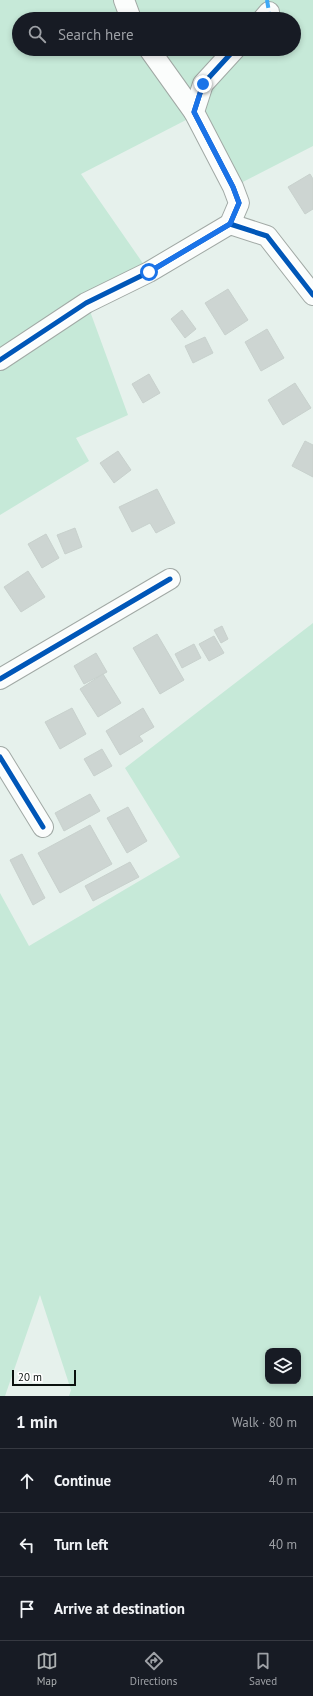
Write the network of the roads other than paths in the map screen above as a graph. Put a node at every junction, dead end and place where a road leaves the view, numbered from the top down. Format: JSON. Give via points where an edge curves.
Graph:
{"nodes":[{"id":1,"x":124,"y":0,"type":"edge"},
{"id":2,"x":128,"y":12,"type":"edge"},
{"id":3,"x":154,"y":56,"type":"edge"},
{"id":4,"x":229,"y":56,"type":"edge"},
{"id":5,"x":194,"y":112,"type":"junction"},
{"id":6,"x":230,"y":224,"type":"junction"},
{"id":7,"x":313,"y":295,"type":"edge"},
{"id":8,"x":0,"y":360,"type":"edge"},
{"id":9,"x":170,"y":579,"type":"dead end"},
{"id":10,"x":0,"y":679,"type":"edge"},
{"id":11,"x":0,"y":757,"type":"edge"},
{"id":12,"x":43,"y":828,"type":"dead end"}],
"edges":[{"from":1,"to":2,"type":"street"},
{"from":3,"to":5,"type":"street"},
{"from":4,"to":5,"type":"street","via":[[203,84]]},
{"from":5,"to":6,"type":"street","via":[[239,203]]},
{"from":6,"to":7,"type":"street","via":[[267,236]]},
{"from":6,"to":8,"type":"street","via":[[149,272],[86,303]]},
{"from":9,"to":10,"type":"street"},
{"from":11,"to":12,"type":"street"}]}
